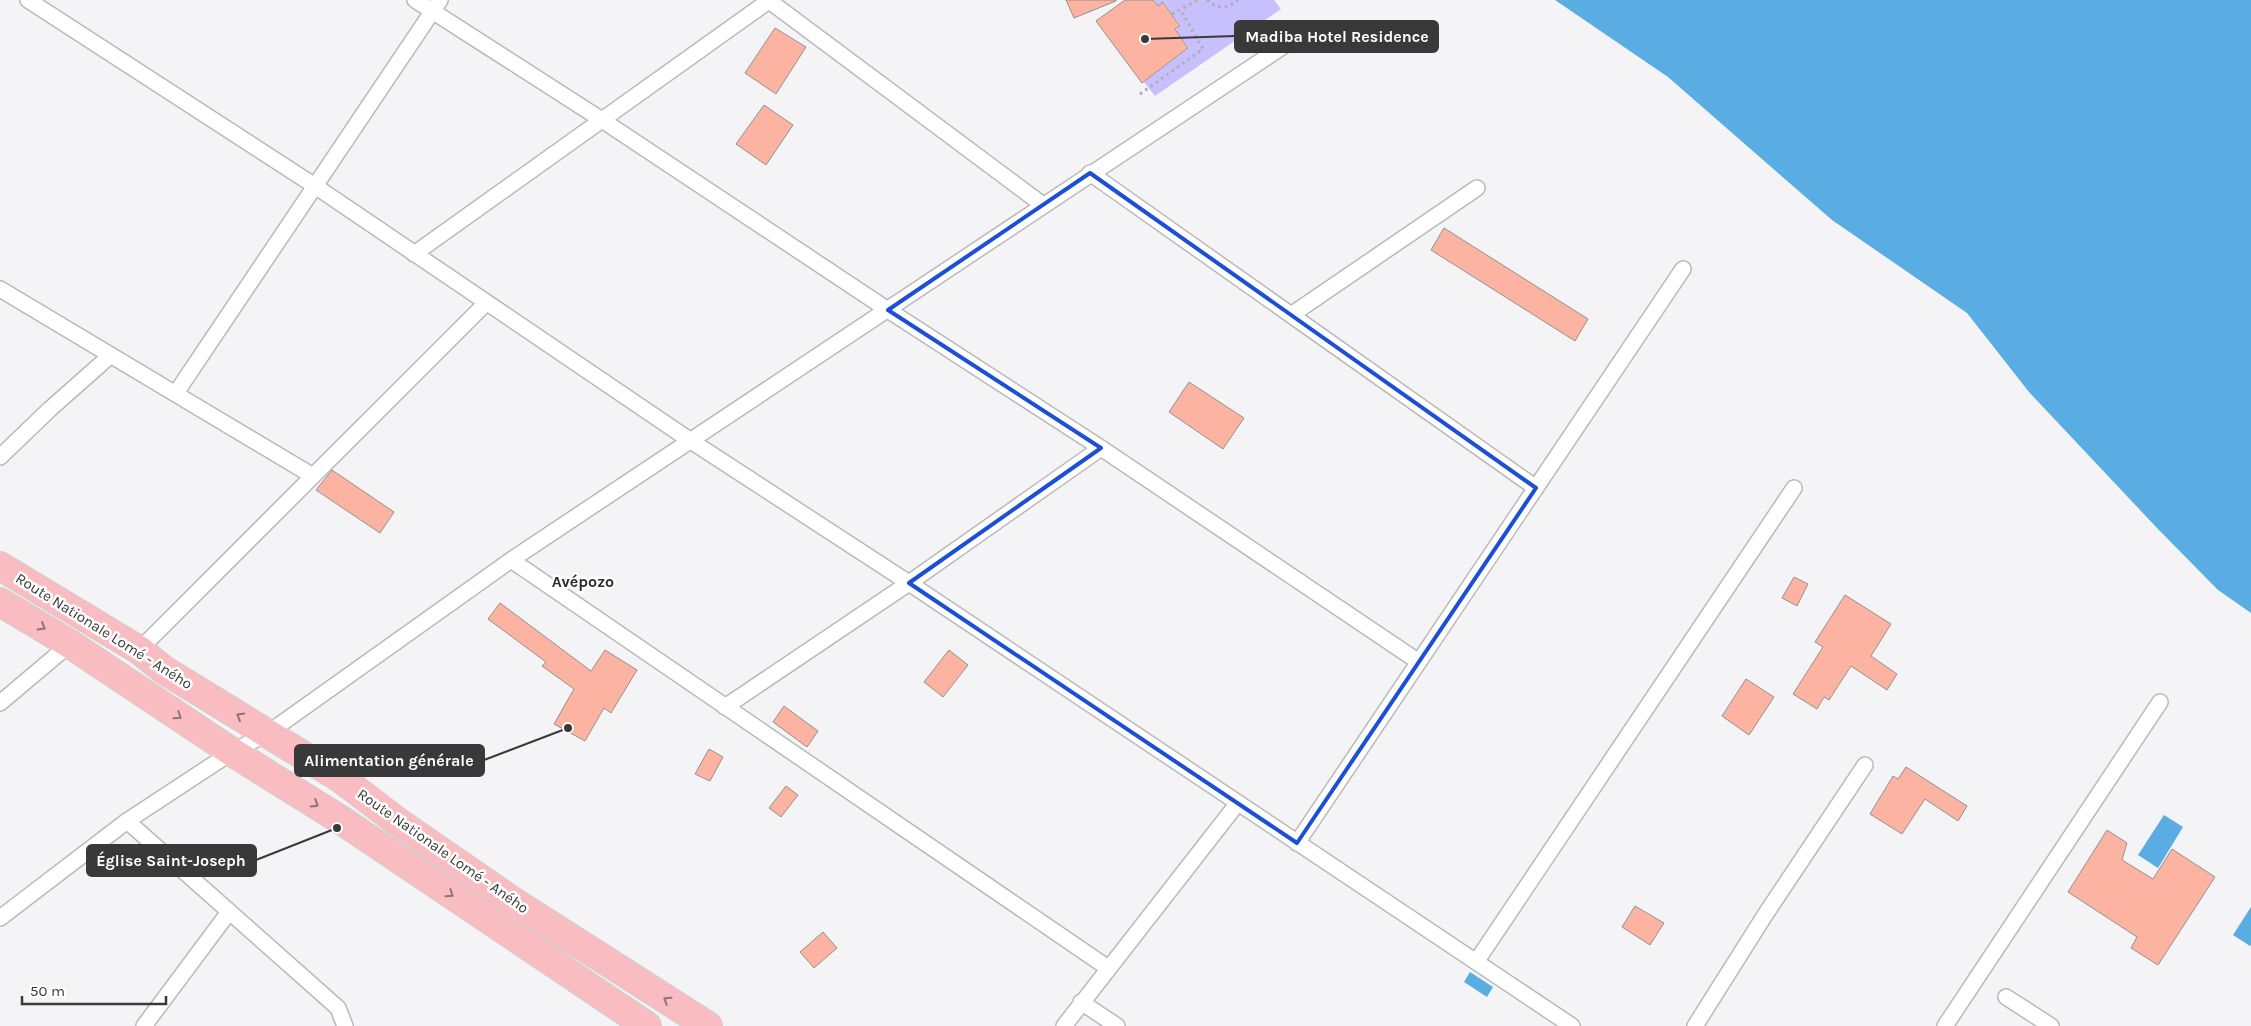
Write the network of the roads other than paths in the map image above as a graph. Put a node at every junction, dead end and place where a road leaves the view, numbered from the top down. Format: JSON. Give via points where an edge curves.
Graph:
{"nodes":[{"id":1,"x":28,"y":0,"type":"edge"},
{"id":2,"x":415,"y":0,"type":"edge"},
{"id":3,"x":769,"y":0,"type":"edge"},
{"id":4,"x":436,"y":6,"type":"edge"},
{"id":5,"x":1306,"y":31,"type":"dead end"},
{"id":6,"x":602,"y":120,"type":"junction"},
{"id":7,"x":1090,"y":173,"type":"junction"},
{"id":8,"x":314,"y":186,"type":"junction"},
{"id":9,"x":1477,"y":188,"type":"dead end"},
{"id":10,"x":1044,"y":205,"type":"junction"},
{"id":11,"x":414,"y":254,"type":"junction"},
{"id":12,"x":1683,"y":268,"type":"dead end"},
{"id":13,"x":0,"y":290,"type":"edge"},
{"id":14,"x":486,"y":303,"type":"junction"},
{"id":15,"x":888,"y":310,"type":"junction"},
{"id":16,"x":1291,"y":316,"type":"junction"},
{"id":17,"x":112,"y":355,"type":"junction"},
{"id":18,"x":176,"y":393,"type":"junction"},
{"id":19,"x":692,"y":441,"type":"junction"},
{"id":20,"x":1102,"y":448,"type":"junction"},
{"id":21,"x":0,"y":457,"type":"edge"},
{"id":22,"x":314,"y":476,"type":"junction"},
{"id":23,"x":1536,"y":488,"type":"junction"},
{"id":24,"x":1794,"y":488,"type":"dead end"},
{"id":25,"x":511,"y":560,"type":"junction"},
{"id":26,"x":0,"y":566,"type":"edge"},
{"id":27,"x":909,"y":583,"type":"junction"},
{"id":28,"x":0,"y":602,"type":"edge"},
{"id":29,"x":70,"y":644,"type":"junction"},
{"id":30,"x":139,"y":650,"type":"junction"},
{"id":31,"x":1419,"y":662,"type":"junction"},
{"id":32,"x":2160,"y":702,"type":"dead end"},
{"id":33,"x":0,"y":703,"type":"edge"},
{"id":34,"x":725,"y":707,"type":"junction"},
{"id":35,"x":268,"y":733,"type":"junction"},
{"id":36,"x":232,"y":752,"type":"junction"},
{"id":37,"x":1865,"y":766,"type":"dead end"},
{"id":38,"x":1237,"y":804,"type":"junction"},
{"id":39,"x":127,"y":821,"type":"junction"},
{"id":40,"x":1298,"y":843,"type":"junction"},
{"id":41,"x":228,"y":912,"type":"junction"},
{"id":42,"x":0,"y":918,"type":"edge"},
{"id":43,"x":1476,"y":962,"type":"junction"},
{"id":44,"x":1108,"y":968,"type":"junction"},
{"id":45,"x":2006,"y":997,"type":"dead end"},
{"id":46,"x":1080,"y":1002,"type":"junction"},
{"id":47,"x":639,"y":1024,"type":"edge"},
{"id":48,"x":144,"y":1026,"type":"edge"},
{"id":49,"x":345,"y":1026,"type":"edge"},
{"id":50,"x":708,"y":1026,"type":"edge"},
{"id":51,"x":1064,"y":1026,"type":"edge"},
{"id":52,"x":1117,"y":1026,"type":"edge"},
{"id":53,"x":1572,"y":1026,"type":"edge"},
{"id":54,"x":1695,"y":1026,"type":"edge"},
{"id":55,"x":1945,"y":1026,"type":"edge"},
{"id":56,"x":2051,"y":1026,"type":"edge"}],
"edges":[{"from":1,"to":8,"type":"street"},
{"from":2,"to":4,"type":"street"},
{"from":3,"to":6,"type":"street"},
{"from":3,"to":10,"type":"street"},
{"from":4,"to":6,"type":"street"},
{"from":4,"to":8,"type":"street"},
{"from":5,"to":7,"type":"street"},
{"from":6,"to":11,"type":"street"},
{"from":6,"to":15,"type":"street"},
{"from":7,"to":10,"type":"street"},
{"from":7,"to":16,"type":"street"},
{"from":8,"to":11,"type":"street"},
{"from":8,"to":18,"type":"street"},
{"from":9,"to":16,"type":"street"},
{"from":10,"to":15,"type":"street"},
{"from":11,"to":14,"type":"street"},
{"from":12,"to":23,"type":"street"},
{"from":13,"to":17,"type":"street"},
{"from":14,"to":19,"type":"street"},
{"from":14,"to":22,"type":"street"},
{"from":15,"to":19,"type":"street"},
{"from":15,"to":20,"type":"street"},
{"from":16,"to":23,"type":"street"},
{"from":17,"to":18,"type":"street"},
{"from":17,"to":21,"type":"street"},
{"from":18,"to":22,"type":"street"},
{"from":19,"to":25,"type":"street"},
{"from":19,"to":27,"type":"street"},
{"from":20,"to":27,"type":"street"},
{"from":20,"to":31,"type":"street"},
{"from":22,"to":30,"type":"street"},
{"from":23,"to":31,"type":"street"},
{"from":24,"to":43,"type":"street"},
{"from":25,"to":34,"type":"street"},
{"from":25,"to":35,"type":"street"},
{"from":26,"to":30,"type":"highway","name":"Route Nationale Lomé - Aného"},
{"from":27,"to":34,"type":"street"},
{"from":27,"to":38,"type":"street"},
{"from":28,"to":29,"type":"highway","name":"Route Nationale Lomé - Aného","one_way":true},
{"from":29,"to":33,"type":"street"},
{"from":29,"to":36,"type":"highway","name":"Route Nationale Lomé - Aného","one_way":true},
{"from":35,"to":30,"type":"highway","name":"Route Nationale Lomé - Aného","one_way":true,"via":[[164,670]]},
{"from":31,"to":40,"type":"street"},
{"from":32,"to":55,"type":"street"},
{"from":34,"to":44,"type":"street"},
{"from":35,"to":36,"type":"street"},
{"from":50,"to":35,"type":"highway","name":"Route Nationale Lomé - Aného","one_way":true,"via":[[517,904],[340,778]]},
{"from":36,"to":39,"type":"street"},
{"from":36,"to":47,"type":"highway","name":"Route Nationale Lomé - Aného","one_way":true,"via":[[341,820]]},
{"from":37,"to":54,"type":"street"},
{"from":38,"to":40,"type":"street"},
{"from":38,"to":44,"type":"street"},
{"from":39,"to":41,"type":"street"},
{"from":39,"to":42,"type":"street"},
{"from":40,"to":43,"type":"street"},
{"from":41,"to":48,"type":"street"},
{"from":41,"to":49,"type":"street","via":[[338,1008]]},
{"from":43,"to":53,"type":"street"},
{"from":44,"to":46,"type":"street"},
{"from":45,"to":56,"type":"street"},
{"from":46,"to":51,"type":"street"},
{"from":46,"to":52,"type":"street"}]}
